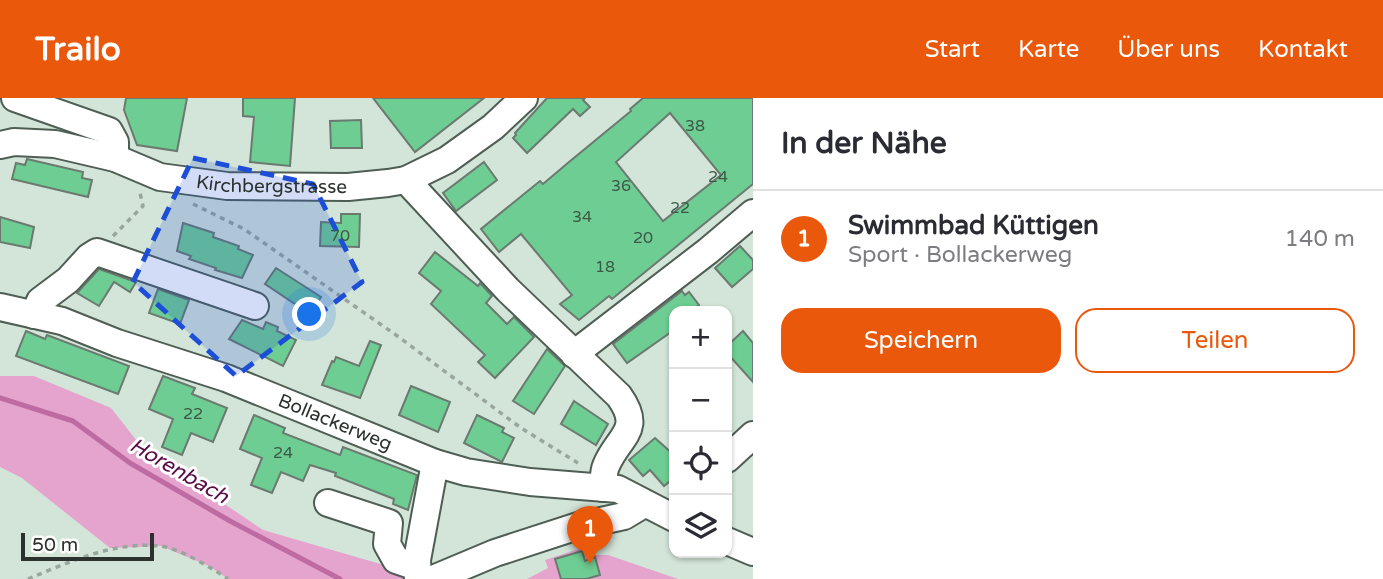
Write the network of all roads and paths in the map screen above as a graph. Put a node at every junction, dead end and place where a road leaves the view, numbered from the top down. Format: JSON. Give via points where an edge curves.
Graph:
{"nodes":[{"id":1,"x":15,"y":98,"type":"edge"},
{"id":2,"x":524,"y":98,"type":"edge"},
{"id":3,"x":0,"y":145,"type":"edge"},
{"id":4,"x":115,"y":158,"type":"junction"},
{"id":5,"x":406,"y":180,"type":"junction"},
{"id":6,"x":139,"y":187,"type":"dead end"},
{"id":7,"x":753,"y":213,"type":"edge"},
{"id":8,"x":244,"y":229,"type":"dead end"},
{"id":9,"x":97,"y":252,"type":"junction"},
{"id":10,"x":254,"y":306,"type":"dead end"},
{"id":11,"x":0,"y":307,"type":"edge"},
{"id":12,"x":34,"y":315,"type":"junction"},
{"id":13,"x":574,"y":354,"type":"junction"},
{"id":14,"x":753,"y":435,"type":"edge"},
{"id":15,"x":732,"y":454,"type":"edge"},
{"id":16,"x":435,"y":463,"type":"junction"},
{"id":17,"x":603,"y":484,"type":"junction"},
{"id":18,"x":328,"y":503,"type":"dead end"},
{"id":19,"x":644,"y":504,"type":"junction"},
{"id":20,"x":669,"y":513,"type":"edge"},
{"id":21,"x":732,"y":543,"type":"edge"},
{"id":22,"x":753,"y":552,"type":"edge"},
{"id":23,"x":423,"y":575,"type":"edge"},
{"id":24,"x":28,"y":579,"type":"edge"},
{"id":25,"x":228,"y":579,"type":"edge"}],
"edges":[{"from":1,"to":4,"type":"street","via":[[110,131],[116,142]]},
{"from":2,"to":5,"type":"street","name":"Kirchbergstrasse","via":[[456,153]]},
{"from":3,"to":4,"type":"street","name":"Kirchbergstrasse","via":[[55,144]]},
{"from":4,"to":5,"type":"street","name":"Kirchbergstrasse","via":[[160,177],[228,186],[348,187]]},
{"from":5,"to":13,"type":"street"},
{"from":6,"to":9,"type":"path","via":[[143,206]]},
{"from":7,"to":13,"type":"street"},
{"from":8,"to":17,"type":"path"},
{"from":9,"to":10,"type":"street"},
{"from":9,"to":12,"type":"street","via":[[40,301]]},
{"from":11,"to":12,"type":"street","name":"Bollackerweg"},
{"from":12,"to":16,"type":"street","name":"Bollackerweg","via":[[226,378]]},
{"from":13,"to":17,"type":"street","via":[[628,409],[628,433],[604,469]]},
{"from":14,"to":15,"type":"street"},
{"from":16,"to":17,"type":"street","name":"Bollackerweg","via":[[507,479]]},
{"from":16,"to":23,"type":"street"},
{"from":17,"to":19,"type":"street","name":"Bollackerweg"},
{"from":18,"to":23,"type":"street","via":[[388,523],[387,544],[396,560]]},
{"from":19,"to":20,"type":"street","name":"Bollackerweg"},
{"from":19,"to":23,"type":"street","via":[[624,516]]},
{"from":21,"to":22,"type":"street"},
{"from":24,"to":25,"type":"path","via":[[110,548],[161,546]]}]}
